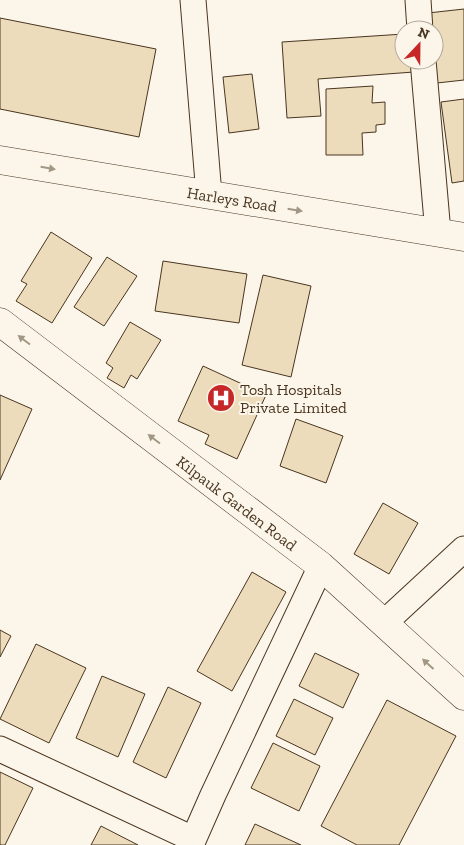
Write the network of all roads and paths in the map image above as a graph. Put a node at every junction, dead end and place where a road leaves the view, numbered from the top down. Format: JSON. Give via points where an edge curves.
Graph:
{"nodes":[{"id":1,"x":193,"y":0,"type":"edge"},
{"id":2,"x":418,"y":0,"type":"edge"},
{"id":3,"x":419,"y":20,"type":"edge"},
{"id":4,"x":425,"y":70,"type":"edge"},
{"id":5,"x":0,"y":160,"type":"edge"},
{"id":6,"x":209,"y":195,"type":"junction"},
{"id":7,"x":451,"y":235,"type":"edge"},
{"id":8,"x":0,"y":322,"type":"edge"},
{"id":9,"x":464,"y":549,"type":"edge"},
{"id":10,"x":321,"y":566,"type":"junction"},
{"id":11,"x":384,"y":623,"type":"junction"},
{"id":12,"x":464,"y":696,"type":"edge"},
{"id":13,"x":0,"y":749,"type":"edge"},
{"id":14,"x":192,"y":842,"type":"edge"}],
"edges":[{"from":1,"to":6,"type":"street"},
{"from":2,"to":3,"type":"street"},
{"from":4,"to":7,"type":"street"},
{"from":5,"to":6,"type":"main road","name":"Harleys Road","one_way":true},
{"from":6,"to":7,"type":"main road","name":"Harleys Road","one_way":true},
{"from":10,"to":8,"type":"main road","name":"Kilpauk Garden Road","one_way":true},
{"from":9,"to":11,"type":"street"},
{"from":10,"to":11,"type":"main road","name":"Kilpauk Garden Road"},
{"from":10,"to":14,"type":"street"},
{"from":12,"to":11,"type":"main road","name":"Kilpauk Garden Road","one_way":true},
{"from":13,"to":14,"type":"street"}]}
